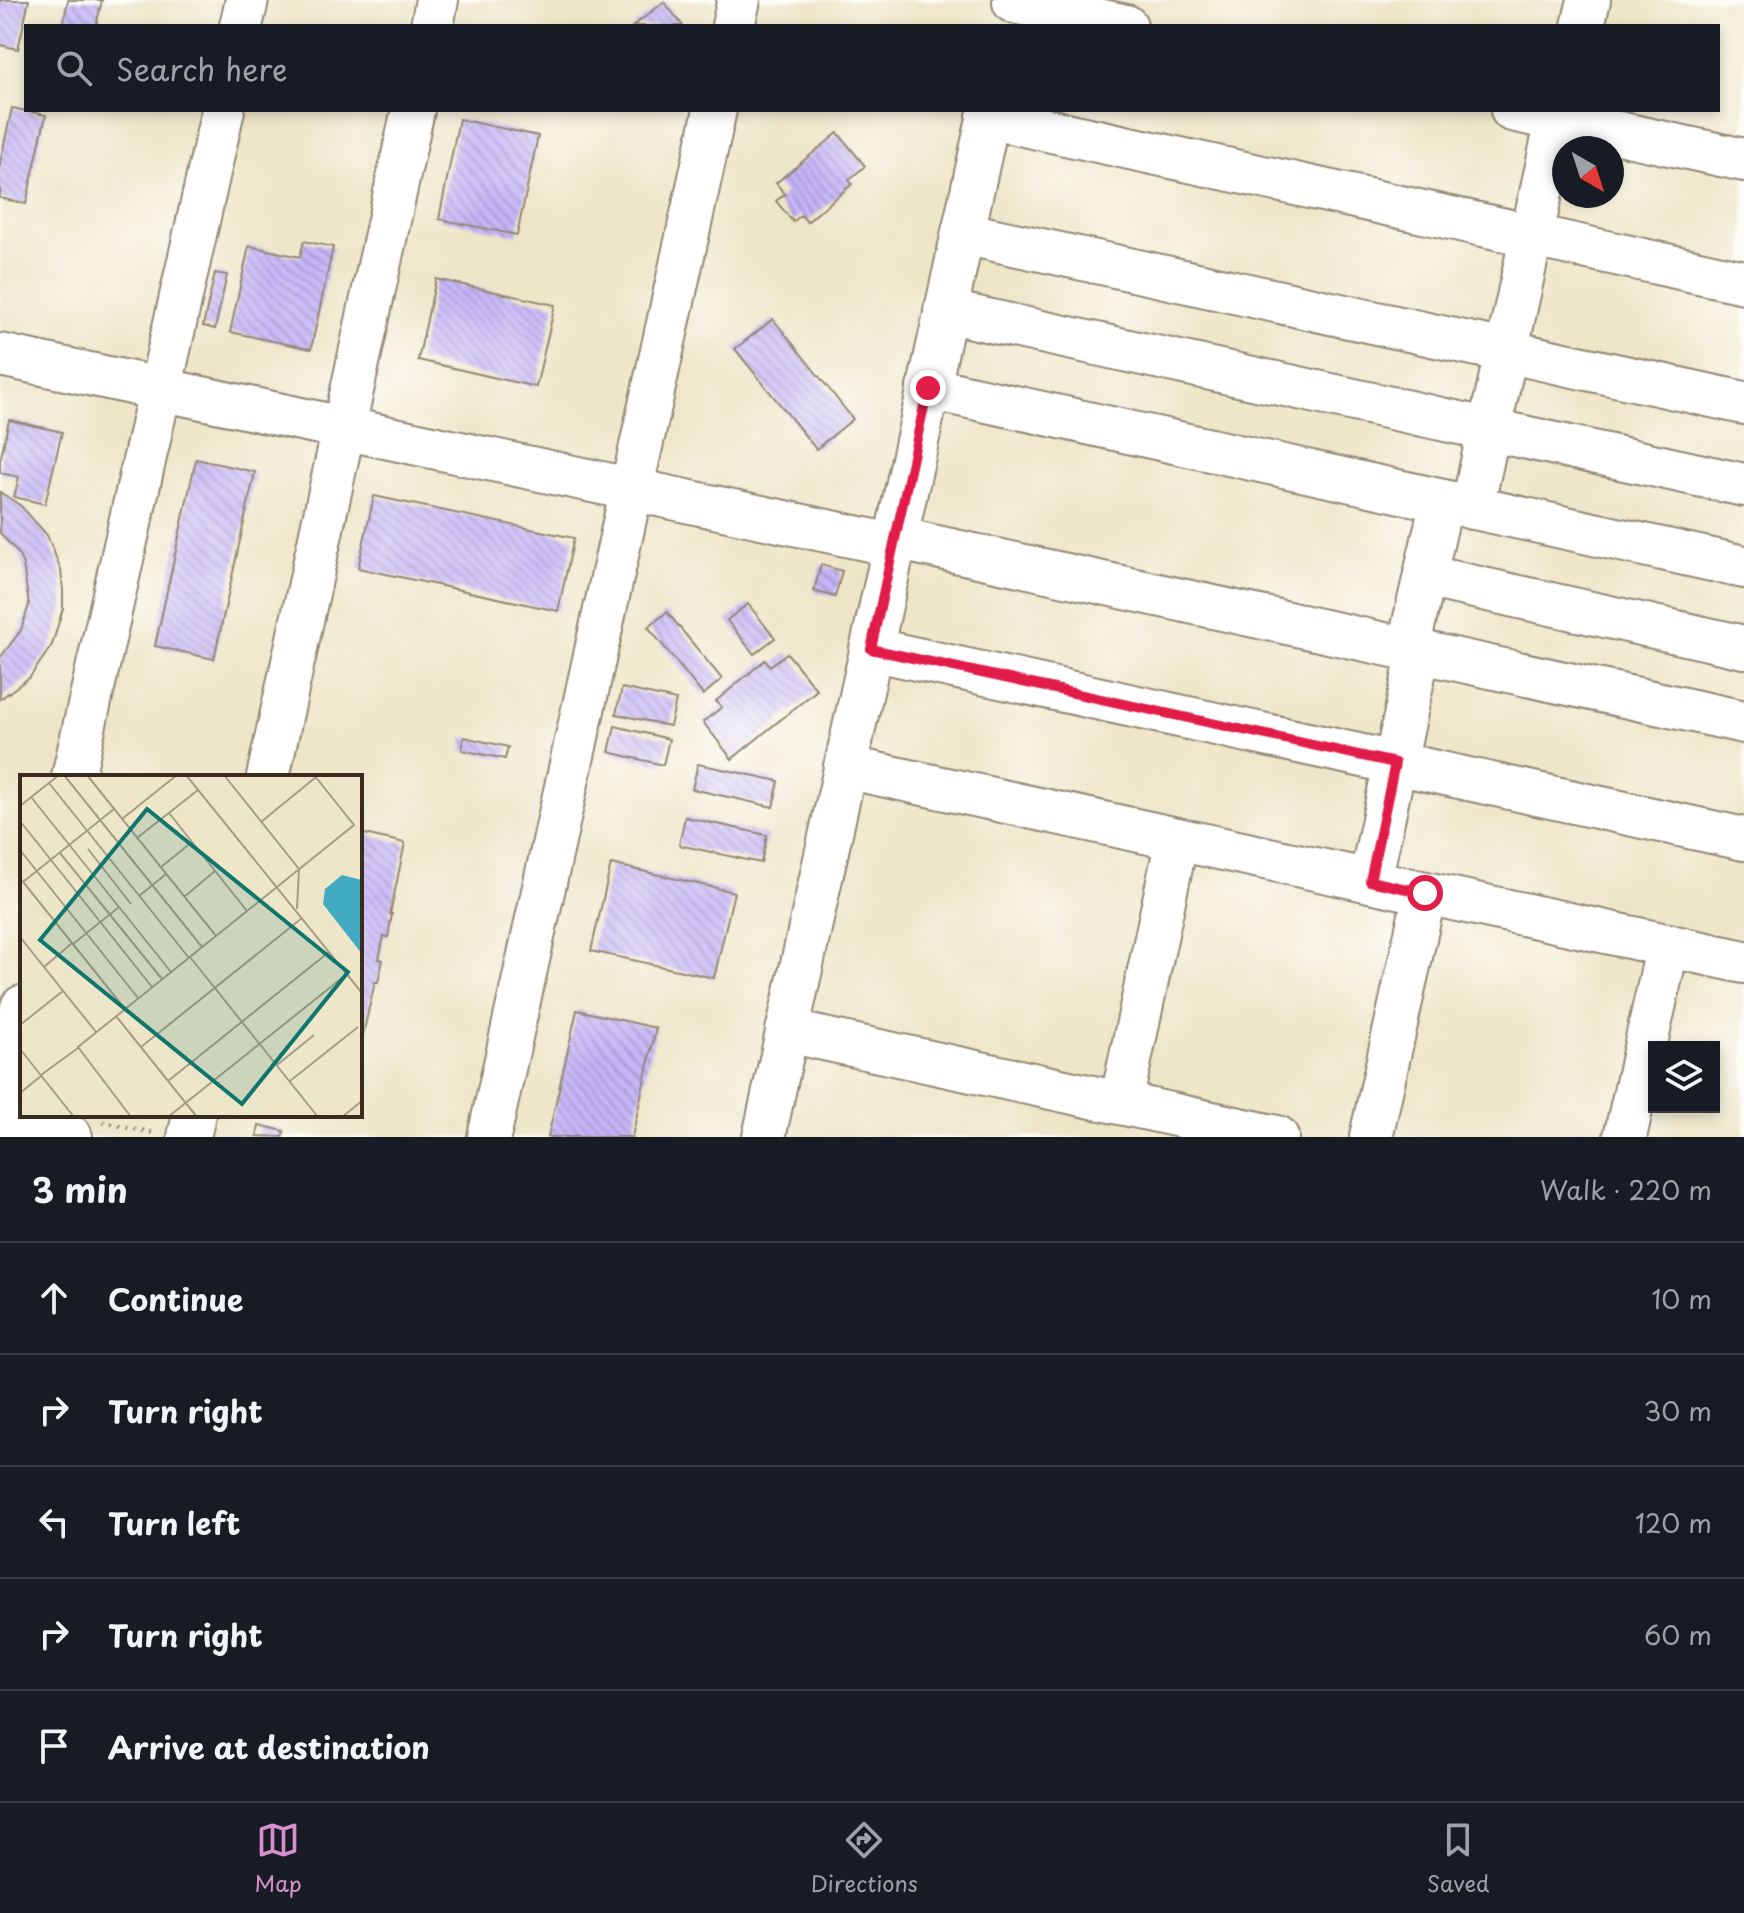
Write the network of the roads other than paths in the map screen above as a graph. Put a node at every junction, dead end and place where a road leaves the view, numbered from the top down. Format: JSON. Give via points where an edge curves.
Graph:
{"nodes":[{"id":1,"x":247,"y":0,"type":"edge"},
{"id":2,"x":437,"y":0,"type":"edge"},
{"id":3,"x":739,"y":0,"type":"edge"},
{"id":4,"x":1589,"y":0,"type":"edge"},
{"id":5,"x":1012,"y":9,"type":"edge"},
{"id":6,"x":241,"y":24,"type":"edge"},
{"id":7,"x":432,"y":24,"type":"edge"},
{"id":8,"x":733,"y":24,"type":"edge"},
{"id":9,"x":1113,"y":24,"type":"edge"},
{"id":10,"x":1583,"y":24,"type":"edge"},
{"id":11,"x":223,"y":112,"type":"edge"},
{"id":12,"x":413,"y":112,"type":"edge"},
{"id":13,"x":715,"y":112,"type":"edge"},
{"id":14,"x":1526,"y":112,"type":"edge"},
{"id":15,"x":989,"y":113,"type":"edge"},
{"id":16,"x":1561,"y":117,"type":"edge"},
{"id":17,"x":1744,"y":160,"type":"edge"},
{"id":18,"x":963,"y":233,"type":"junction"},
{"id":19,"x":1531,"y":235,"type":"junction"},
{"id":20,"x":1744,"y":282,"type":"edge"},
{"id":21,"x":945,"y":311,"type":"junction"},
{"id":22,"x":1505,"y":351,"type":"junction"},
{"id":23,"x":0,"y":355,"type":"edge"},
{"id":24,"x":161,"y":388,"type":"junction"},
{"id":25,"x":928,"y":388,"type":"junction"},
{"id":26,"x":1744,"y":403,"type":"edge"},
{"id":27,"x":344,"y":427,"type":"junction"},
{"id":28,"x":1488,"y":429,"type":"junction"},
{"id":29,"x":1744,"y":485,"type":"edge"},
{"id":30,"x":633,"y":488,"type":"junction"},
{"id":31,"x":1457,"y":504,"type":"junction"},
{"id":32,"x":894,"y":542,"type":"junction"},
{"id":33,"x":1744,"y":567,"type":"edge"},
{"id":34,"x":1425,"y":576,"type":"junction"},
{"id":35,"x":1744,"y":647,"type":"edge"},
{"id":36,"x":871,"y":649,"type":"junction"},
{"id":37,"x":1413,"y":650,"type":"junction"},
{"id":38,"x":1744,"y":722,"type":"edge"},
{"id":39,"x":1395,"y":763,"type":"junction"},
{"id":40,"x":845,"y":767,"type":"junction"},
{"id":41,"x":73,"y":775,"type":"edge"},
{"id":42,"x":268,"y":775,"type":"edge"},
{"id":43,"x":1177,"y":839,"type":"junction"},
{"id":44,"x":1744,"y":839,"type":"edge"},
{"id":45,"x":1370,"y":881,"type":"junction"},
{"id":46,"x":1425,"y":893,"type":"junction"},
{"id":47,"x":1668,"y":945,"type":"junction"},
{"id":48,"x":1744,"y":962,"type":"edge"},
{"id":49,"x":20,"y":1016,"type":"edge"},
{"id":50,"x":787,"y":1031,"type":"junction"},
{"id":51,"x":1121,"y":1103,"type":"junction"},
{"id":52,"x":0,"y":1106,"type":"edge"},
{"id":53,"x":0,"y":1121,"type":"edge"},
{"id":54,"x":86,"y":1129,"type":"edge"},
{"id":55,"x":489,"y":1137,"type":"edge"},
{"id":56,"x":764,"y":1137,"type":"edge"},
{"id":57,"x":1277,"y":1137,"type":"edge"},
{"id":58,"x":1371,"y":1137,"type":"edge"},
{"id":59,"x":1625,"y":1137,"type":"edge"}],
"edges":[{"from":1,"to":6,"type":"lane"},
{"from":2,"to":7,"type":"lane"},
{"from":3,"to":8,"type":"lane"},
{"from":4,"to":10,"type":"lane"},
{"from":5,"to":9,"type":"lane"},
{"from":11,"to":24,"type":"lane"},
{"from":12,"to":27,"type":"lane"},
{"from":13,"to":30,"type":"lane"},
{"from":14,"to":16,"type":"lane"},
{"from":15,"to":18,"type":"lane"},
{"from":15,"to":19,"type":"lane"},
{"from":16,"to":17,"type":"lane"},
{"from":16,"to":19,"type":"lane"},
{"from":18,"to":21,"type":"lane"},
{"from":18,"to":22,"type":"lane"},
{"from":19,"to":20,"type":"lane"},
{"from":19,"to":22,"type":"lane"},
{"from":21,"to":25,"type":"lane"},
{"from":21,"to":28,"type":"lane"},
{"from":22,"to":26,"type":"lane"},
{"from":22,"to":28,"type":"lane"},
{"from":23,"to":24,"type":"lane"},
{"from":24,"to":27,"type":"lane"},
{"from":24,"to":41,"type":"lane"},
{"from":25,"to":31,"type":"lane"},
{"from":25,"to":32,"type":"lane"},
{"from":27,"to":30,"type":"lane"},
{"from":27,"to":42,"type":"lane"},
{"from":28,"to":29,"type":"lane"},
{"from":28,"to":31,"type":"lane"},
{"from":30,"to":32,"type":"lane"},
{"from":30,"to":55,"type":"lane"},
{"from":31,"to":33,"type":"lane"},
{"from":31,"to":34,"type":"lane"},
{"from":32,"to":36,"type":"lane"},
{"from":32,"to":37,"type":"lane"},
{"from":34,"to":35,"type":"lane"},
{"from":34,"to":37,"type":"lane"},
{"from":36,"to":39,"type":"lane"},
{"from":36,"to":40,"type":"lane"},
{"from":37,"to":38,"type":"lane"},
{"from":37,"to":39,"type":"lane"},
{"from":39,"to":44,"type":"lane"},
{"from":39,"to":45,"type":"lane"},
{"from":40,"to":43,"type":"lane"},
{"from":40,"to":50,"type":"lane"},
{"from":43,"to":45,"type":"lane"},
{"from":43,"to":51,"type":"lane"},
{"from":45,"to":46,"type":"lane"},
{"from":46,"to":47,"type":"lane"},
{"from":46,"to":58,"type":"lane"},
{"from":47,"to":48,"type":"lane"},
{"from":47,"to":59,"type":"lane"},
{"from":49,"to":52,"type":"lane"},
{"from":50,"to":51,"type":"lane"},
{"from":50,"to":56,"type":"lane"},
{"from":51,"to":57,"type":"lane"},
{"from":53,"to":54,"type":"lane"}]}
